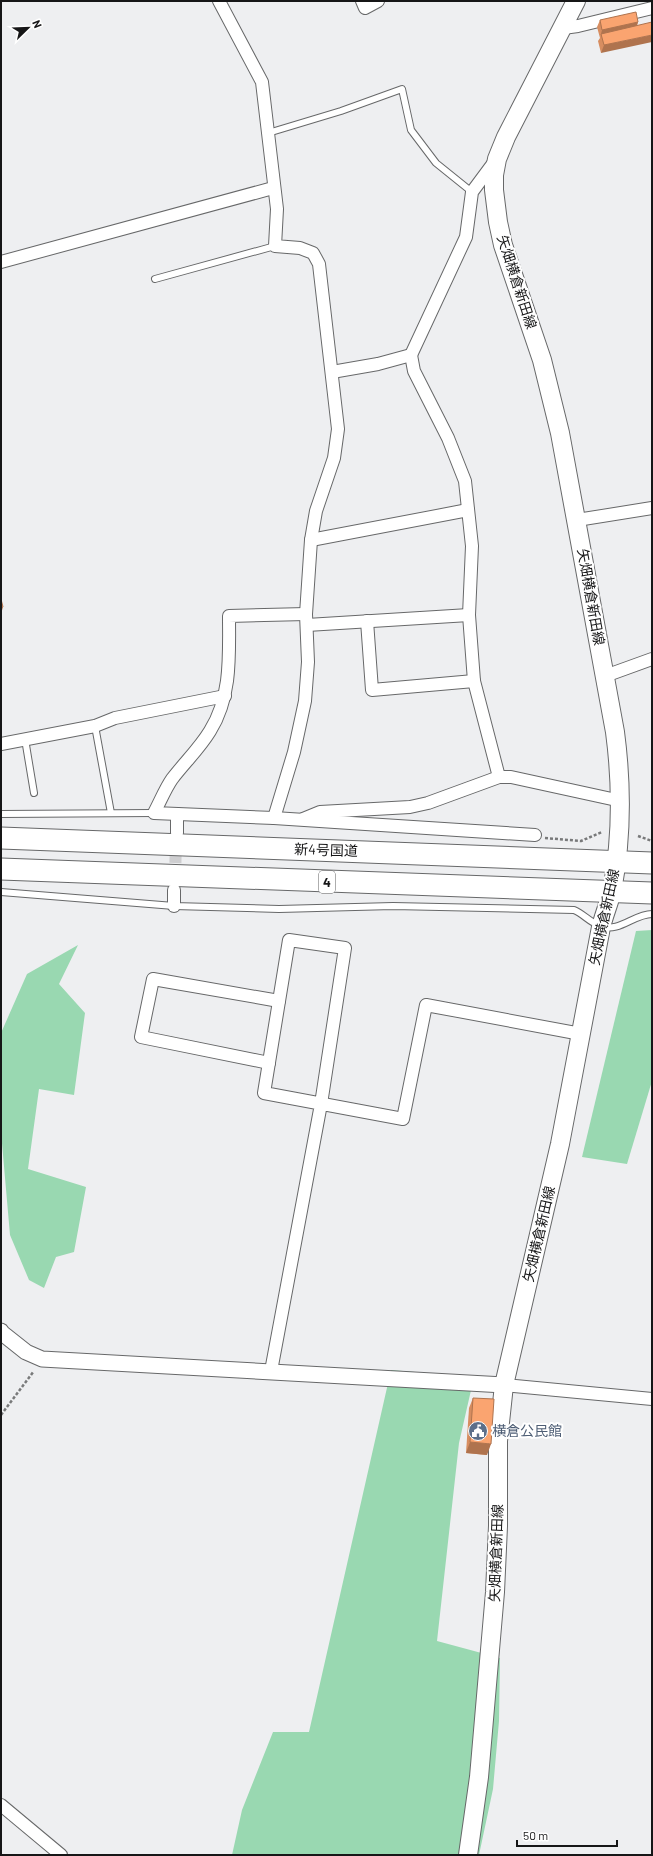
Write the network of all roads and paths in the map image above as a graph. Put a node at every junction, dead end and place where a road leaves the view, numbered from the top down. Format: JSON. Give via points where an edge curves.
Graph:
{"nodes":[{"id":1,"x":219,"y":1,"type":"edge"},
{"id":2,"x":362,"y":1,"type":"edge"},
{"id":3,"x":378,"y":1,"type":"edge"},
{"id":4,"x":576,"y":1,"type":"edge"},
{"id":5,"x":652,"y":8,"type":"edge"},
{"id":6,"x":563,"y":28,"type":"junction"},
{"id":7,"x":268,"y":133,"type":"junction"},
{"id":8,"x":497,"y":159,"type":"junction"},
{"id":9,"x":273,"y":188,"type":"junction"},
{"id":10,"x":472,"y":192,"type":"junction"},
{"id":11,"x":275,"y":246,"type":"junction"},
{"id":12,"x":1,"y":262,"type":"edge"},
{"id":13,"x":155,"y":279,"type":"dead end"},
{"id":14,"x":411,"y":355,"type":"junction"},
{"id":15,"x":332,"y":372,"type":"junction"},
{"id":16,"x":652,"y":508,"type":"edge"},
{"id":17,"x":468,"y":510,"type":"junction"},
{"id":18,"x":577,"y":520,"type":"junction"},
{"id":19,"x":311,"y":540,"type":"junction"},
{"id":20,"x":469,"y":615,"type":"junction"},
{"id":21,"x":307,"y":620,"type":"junction"},
{"id":22,"x":367,"y":621,"type":"junction"},
{"id":23,"x":652,"y":658,"type":"edge"},
{"id":24,"x":605,"y":676,"type":"junction"},
{"id":25,"x":474,"y":680,"type":"junction"},
{"id":26,"x":225,"y":696,"type":"junction"},
{"id":27,"x":94,"y":726,"type":"junction"},
{"id":28,"x":25,"y":739,"type":"junction"},
{"id":29,"x":1,"y":744,"type":"edge"},
{"id":30,"x":499,"y":777,"type":"junction"},
{"id":31,"x":34,"y":792,"type":"dead end"},
{"id":32,"x":621,"y":802,"type":"junction"},
{"id":33,"x":111,"y":812,"type":"junction"},
{"id":34,"x":1,"y":814,"type":"edge"},
{"id":35,"x":154,"y":814,"type":"junction"},
{"id":36,"x":177,"y":814,"type":"junction"},
{"id":37,"x":274,"y":818,"type":"junction"},
{"id":38,"x":300,"y":820,"type":"junction"},
{"id":39,"x":602,"y":832,"type":"dead end"},
{"id":40,"x":177,"y":833,"type":"tunnel mouth"},
{"id":41,"x":535,"y":835,"type":"joint"},
{"id":42,"x":638,"y":836,"type":"dead end"},
{"id":43,"x":1,"y":838,"type":"edge"},
{"id":44,"x":652,"y":842,"type":"edge"},
{"id":45,"x":616,"y":862,"type":"junction"},
{"id":46,"x":652,"y":863,"type":"edge"},
{"id":47,"x":1,"y":869,"type":"edge"},
{"id":48,"x":174,"y":890,"type":"tunnel mouth"},
{"id":49,"x":1,"y":892,"type":"edge"},
{"id":50,"x":612,"y":892,"type":"junction"},
{"id":51,"x":652,"y":893,"type":"edge"},
{"id":52,"x":174,"y":906,"type":"junction"},
{"id":53,"x":652,"y":914,"type":"edge"},
{"id":54,"x":601,"y":927,"type":"junction"},
{"id":55,"x":279,"y":1001,"type":"junction"},
{"id":56,"x":581,"y":1034,"type":"junction"},
{"id":57,"x":268,"y":1063,"type":"junction"},
{"id":58,"x":321,"y":1104,"type":"junction"},
{"id":59,"x":1,"y":1331,"type":"edge"},
{"id":60,"x":42,"y":1360,"type":"junction"},
{"id":61,"x":271,"y":1371,"type":"junction"},
{"id":62,"x":504,"y":1385,"type":"junction"},
{"id":63,"x":652,"y":1399,"type":"edge"},
{"id":64,"x":1,"y":1415,"type":"edge"},
{"id":65,"x":1,"y":1806,"type":"edge"},
{"id":66,"x":61,"y":1855,"type":"edge"},
{"id":67,"x":468,"y":1855,"type":"edge"}],
"edges":[{"from":1,"to":7,"type":"street","via":[[262,82]]},
{"from":2,"to":3,"type":"street","via":[[365,8]]},
{"from":4,"to":6,"type":"main road","name":"矢畑横倉新田線"},
{"from":5,"to":6,"type":"street"},
{"from":6,"to":8,"type":"main road","name":"矢畑横倉新田線"},
{"from":7,"to":9,"type":"street"},
{"from":7,"to":10,"type":"lane","via":[[402,89],[412,130],[436,163]]},
{"from":8,"to":10,"type":"street"},
{"from":8,"to":18,"type":"main road","name":"矢畑横倉新田線","via":[[494,190],[501,234],[542,360]]},
{"from":9,"to":11,"type":"street","via":[[277,209]]},
{"from":9,"to":12,"type":"street"},
{"from":10,"to":14,"type":"street","via":[[466,236]]},
{"from":11,"to":13,"type":"lane"},
{"from":11,"to":15,"type":"street","via":[[300,248],[313,253],[319,264]]},
{"from":14,"to":15,"type":"street"},
{"from":14,"to":17,"type":"street","via":[[414,371],[448,438],[465,481]]},
{"from":15,"to":19,"type":"street","via":[[338,429],[334,458],[316,511]]},
{"from":16,"to":18,"type":"street"},
{"from":17,"to":19,"type":"street"},
{"from":17,"to":20,"type":"street","via":[[472,546]]},
{"from":18,"to":24,"type":"main road","name":"矢畑横倉新田線"},
{"from":19,"to":21,"type":"street"},
{"from":20,"to":22,"type":"street"},
{"from":20,"to":25,"type":"street"},
{"from":21,"to":22,"type":"street"},
{"from":21,"to":26,"type":"street","via":[[229,616]]},
{"from":21,"to":37,"type":"street","via":[[308,662],[305,701],[294,752]]},
{"from":22,"to":25,"type":"street","via":[[372,690]]},
{"from":23,"to":24,"type":"street"},
{"from":24,"to":32,"type":"main road","name":"矢畑横倉新田線","via":[[617,746]]},
{"from":25,"to":30,"type":"street"},
{"from":26,"to":27,"type":"street","via":[[115,718]]},
{"from":26,"to":35,"type":"street","via":[[211,730],[172,779]]},
{"from":27,"to":28,"type":"street"},
{"from":27,"to":33,"type":"lane"},
{"from":28,"to":29,"type":"street"},
{"from":28,"to":31,"type":"lane"},
{"from":30,"to":32,"type":"street","via":[[511,777]]},
{"from":30,"to":38,"type":"street","via":[[410,807],[320,812]]},
{"from":32,"to":45,"type":"main road","name":"矢畑横倉新田線"},
{"from":33,"to":34,"type":"lane"},
{"from":33,"to":35,"type":"lane"},
{"from":35,"to":36,"type":"street"},
{"from":36,"to":37,"type":"street"},
{"from":36,"to":40,"type":"street"},
{"from":37,"to":38,"type":"street"},
{"from":38,"to":41,"type":"street"},
{"from":39,"to":41,"type":"path","via":[[581,841]]},
{"from":42,"to":44,"type":"path"},
{"from":43,"to":45,"type":"highway","name":"新4号国道","number":"4"},
{"from":45,"to":46,"type":"highway","name":"新4号国道","number":"4"},
{"from":45,"to":50,"type":"main road","name":"矢畑横倉新田線"},
{"from":47,"to":50,"type":"highway","number":"4"},
{"from":48,"to":52,"type":"street"},
{"from":49,"to":52,"type":"lane"},
{"from":50,"to":51,"type":"highway","number":"4"},
{"from":50,"to":54,"type":"main road","name":"矢畑横倉新田線"},
{"from":52,"to":54,"type":"lane","via":[[393,906],[574,910]]},
{"from":53,"to":54,"type":"lane","via":[[645,914],[613,928]]},
{"from":54,"to":56,"type":"main road","name":"矢畑横倉新田線"},
{"from":55,"to":57,"type":"street"},
{"from":55,"to":57,"type":"street","via":[[153,979],[141,1038]]},
{"from":55,"to":58,"type":"street","via":[[289,940],[345,948]]},
{"from":56,"to":58,"type":"street","via":[[426,1005],[403,1119]]},
{"from":56,"to":62,"type":"main road","name":"矢畑横倉新田線","via":[[560,1144]]},
{"from":57,"to":58,"type":"street","via":[[264,1093]]},
{"from":58,"to":61,"type":"street"},
{"from":59,"to":60,"type":"street","via":[[26,1352]]},
{"from":60,"to":61,"type":"street"},
{"from":60,"to":64,"type":"path"},
{"from":61,"to":62,"type":"street"},
{"from":62,"to":63,"type":"street"},
{"from":62,"to":67,"type":"main road","name":"矢畑横倉新田線","via":[[498,1441],[495,1592],[479,1777]]},
{"from":65,"to":66,"type":"street"}]}
